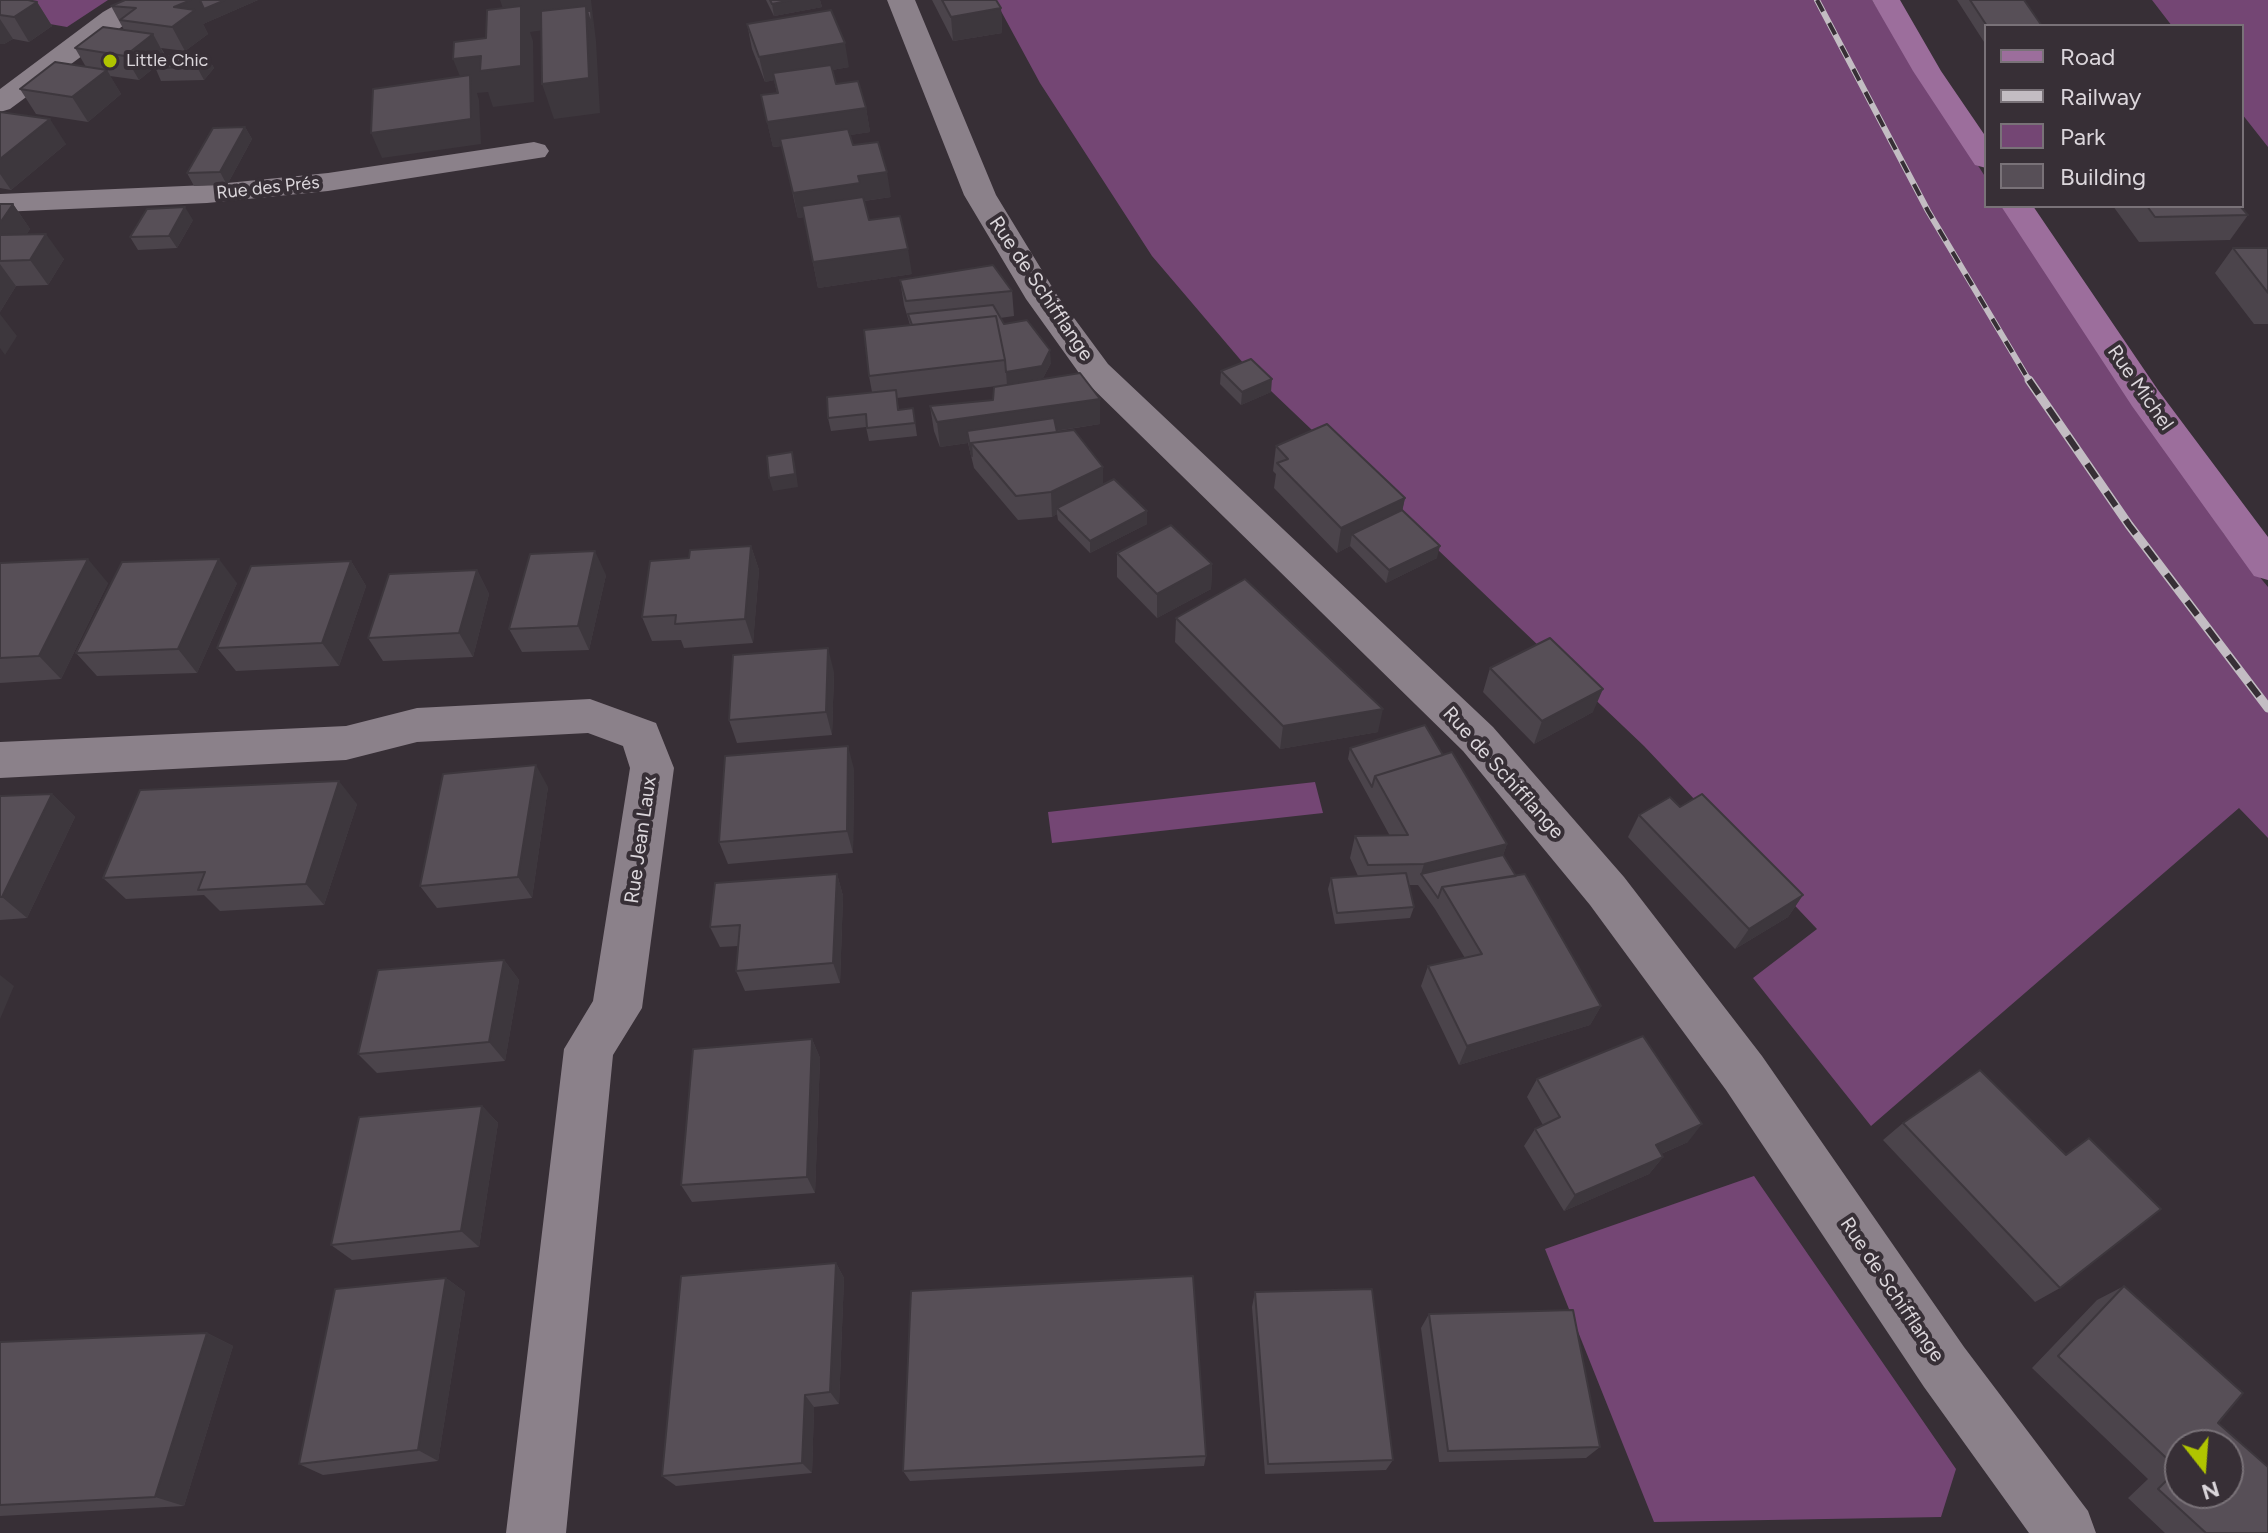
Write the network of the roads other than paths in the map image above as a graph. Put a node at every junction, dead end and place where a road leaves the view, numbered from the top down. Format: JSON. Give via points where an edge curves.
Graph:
{"nodes":[{"id":1,"x":144,"y":0,"type":"edge"},
{"id":2,"x":901,"y":0,"type":"edge"},
{"id":3,"x":1886,"y":0,"type":"edge"},
{"id":4,"x":0,"y":103,"type":"edge"},
{"id":5,"x":534,"y":151,"type":"dead end"},
{"id":6,"x":1984,"y":156,"type":"edge"},
{"id":7,"x":0,"y":203,"type":"edge"},
{"id":8,"x":2018,"y":208,"type":"edge"},
{"id":9,"x":2268,"y":566,"type":"edge"},
{"id":10,"x":0,"y":760,"type":"edge"},
{"id":11,"x":536,"y":1533,"type":"edge"},
{"id":12,"x":2066,"y":1533,"type":"edge"}],
"edges":[{"from":1,"to":4,"type":"street"},
{"from":2,"to":12,"type":"street","name":"Rue de Schifflange","via":[[980,195],[1043,299],[1096,372],[1478,739],[1607,891],[1744,1073],[1944,1367]]},
{"from":3,"to":6,"type":"main road"},
{"from":5,"to":7,"type":"street","name":"Rue des Prés","via":[[207,194]]},
{"from":8,"to":9,"type":"main road","name":"Rue Michel","via":[[2145,398]]},
{"from":10,"to":11,"type":"street","name":"Rue Jean Laux","via":[[346,743],[417,725],[590,716],[641,735],[652,768],[617,1008],[589,1049]]}]}
